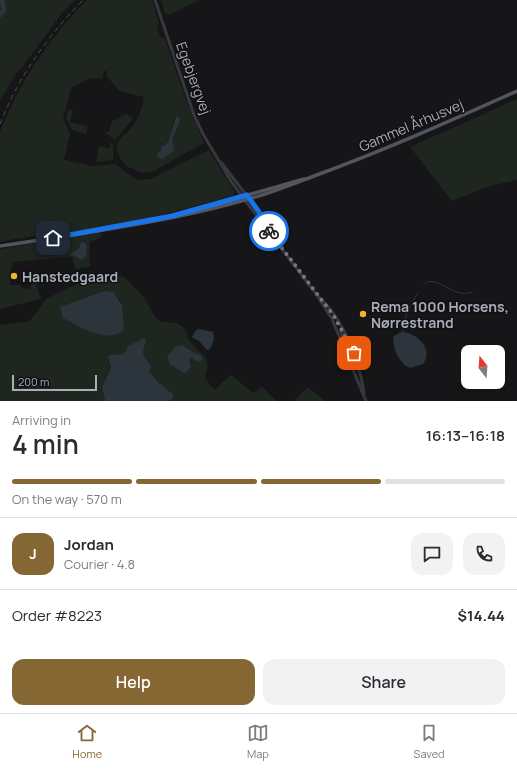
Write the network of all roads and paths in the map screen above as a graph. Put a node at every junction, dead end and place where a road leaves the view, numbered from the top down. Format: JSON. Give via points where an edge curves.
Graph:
{"nodes":[{"id":1,"x":155,"y":0,"type":"edge"},
{"id":2,"x":517,"y":90,"type":"edge"},
{"id":3,"x":220,"y":161,"type":"junction"},
{"id":4,"x":312,"y":177,"type":"junction"},
{"id":5,"x":247,"y":195,"type":"junction"},
{"id":6,"x":243,"y":198,"type":"junction"},
{"id":7,"x":250,"y":199,"type":"junction"},
{"id":8,"x":267,"y":228,"type":"junction"},
{"id":9,"x":0,"y":246,"type":"edge"},
{"id":10,"x":316,"y":294,"type":"junction"},
{"id":11,"x":332,"y":319,"type":"junction"},
{"id":12,"x":351,"y":347,"type":"junction"},
{"id":13,"x":364,"y":395,"type":"junction"},
{"id":14,"x":366,"y":401,"type":"edge"}],
"edges":[{"from":1,"to":3,"type":"street","name":"Egebjergvej","via":[[194,115]]},
{"from":2,"to":4,"type":"main road","name":"Gammel Århusvej","via":[[378,152]]},
{"from":3,"to":5,"type":"street","name":"Egebjergvej"},
{"from":3,"to":6,"type":"street","name":"Egebjergvej"},
{"from":4,"to":5,"type":"main road","name":"Gammel Århusvej"},
{"from":4,"to":7,"type":"main road","name":"Gammel Århusvej"},
{"from":5,"to":6,"type":"main road","name":"Gammel Århusvej"},
{"from":5,"to":7,"type":"street","name":"Egebjergvej"},
{"from":6,"to":7,"type":"main road","name":"Gammel Århusvej"},
{"from":6,"to":8,"type":"street","name":"Egebjergvej"},
{"from":6,"to":9,"type":"main road","name":"Gammel Århusvej","via":[[172,216]]},
{"from":7,"to":8,"type":"street","name":"Egebjergvej"},
{"from":8,"to":10,"type":"street","name":"Egebjergvej"},
{"from":10,"to":11,"type":"street","name":"Egebjergvej"},
{"from":10,"to":12,"type":"street","name":"Egebjergvej","via":[[334,316]]},
{"from":11,"to":12,"type":"street","via":[[347,346]]},
{"from":11,"to":13,"type":"street","name":"Egebjergvej"},
{"from":12,"to":13,"type":"street","name":"Egebjergvej","via":[[360,370]]},
{"from":13,"to":14,"type":"street","name":"Egebjergvej"}]}
